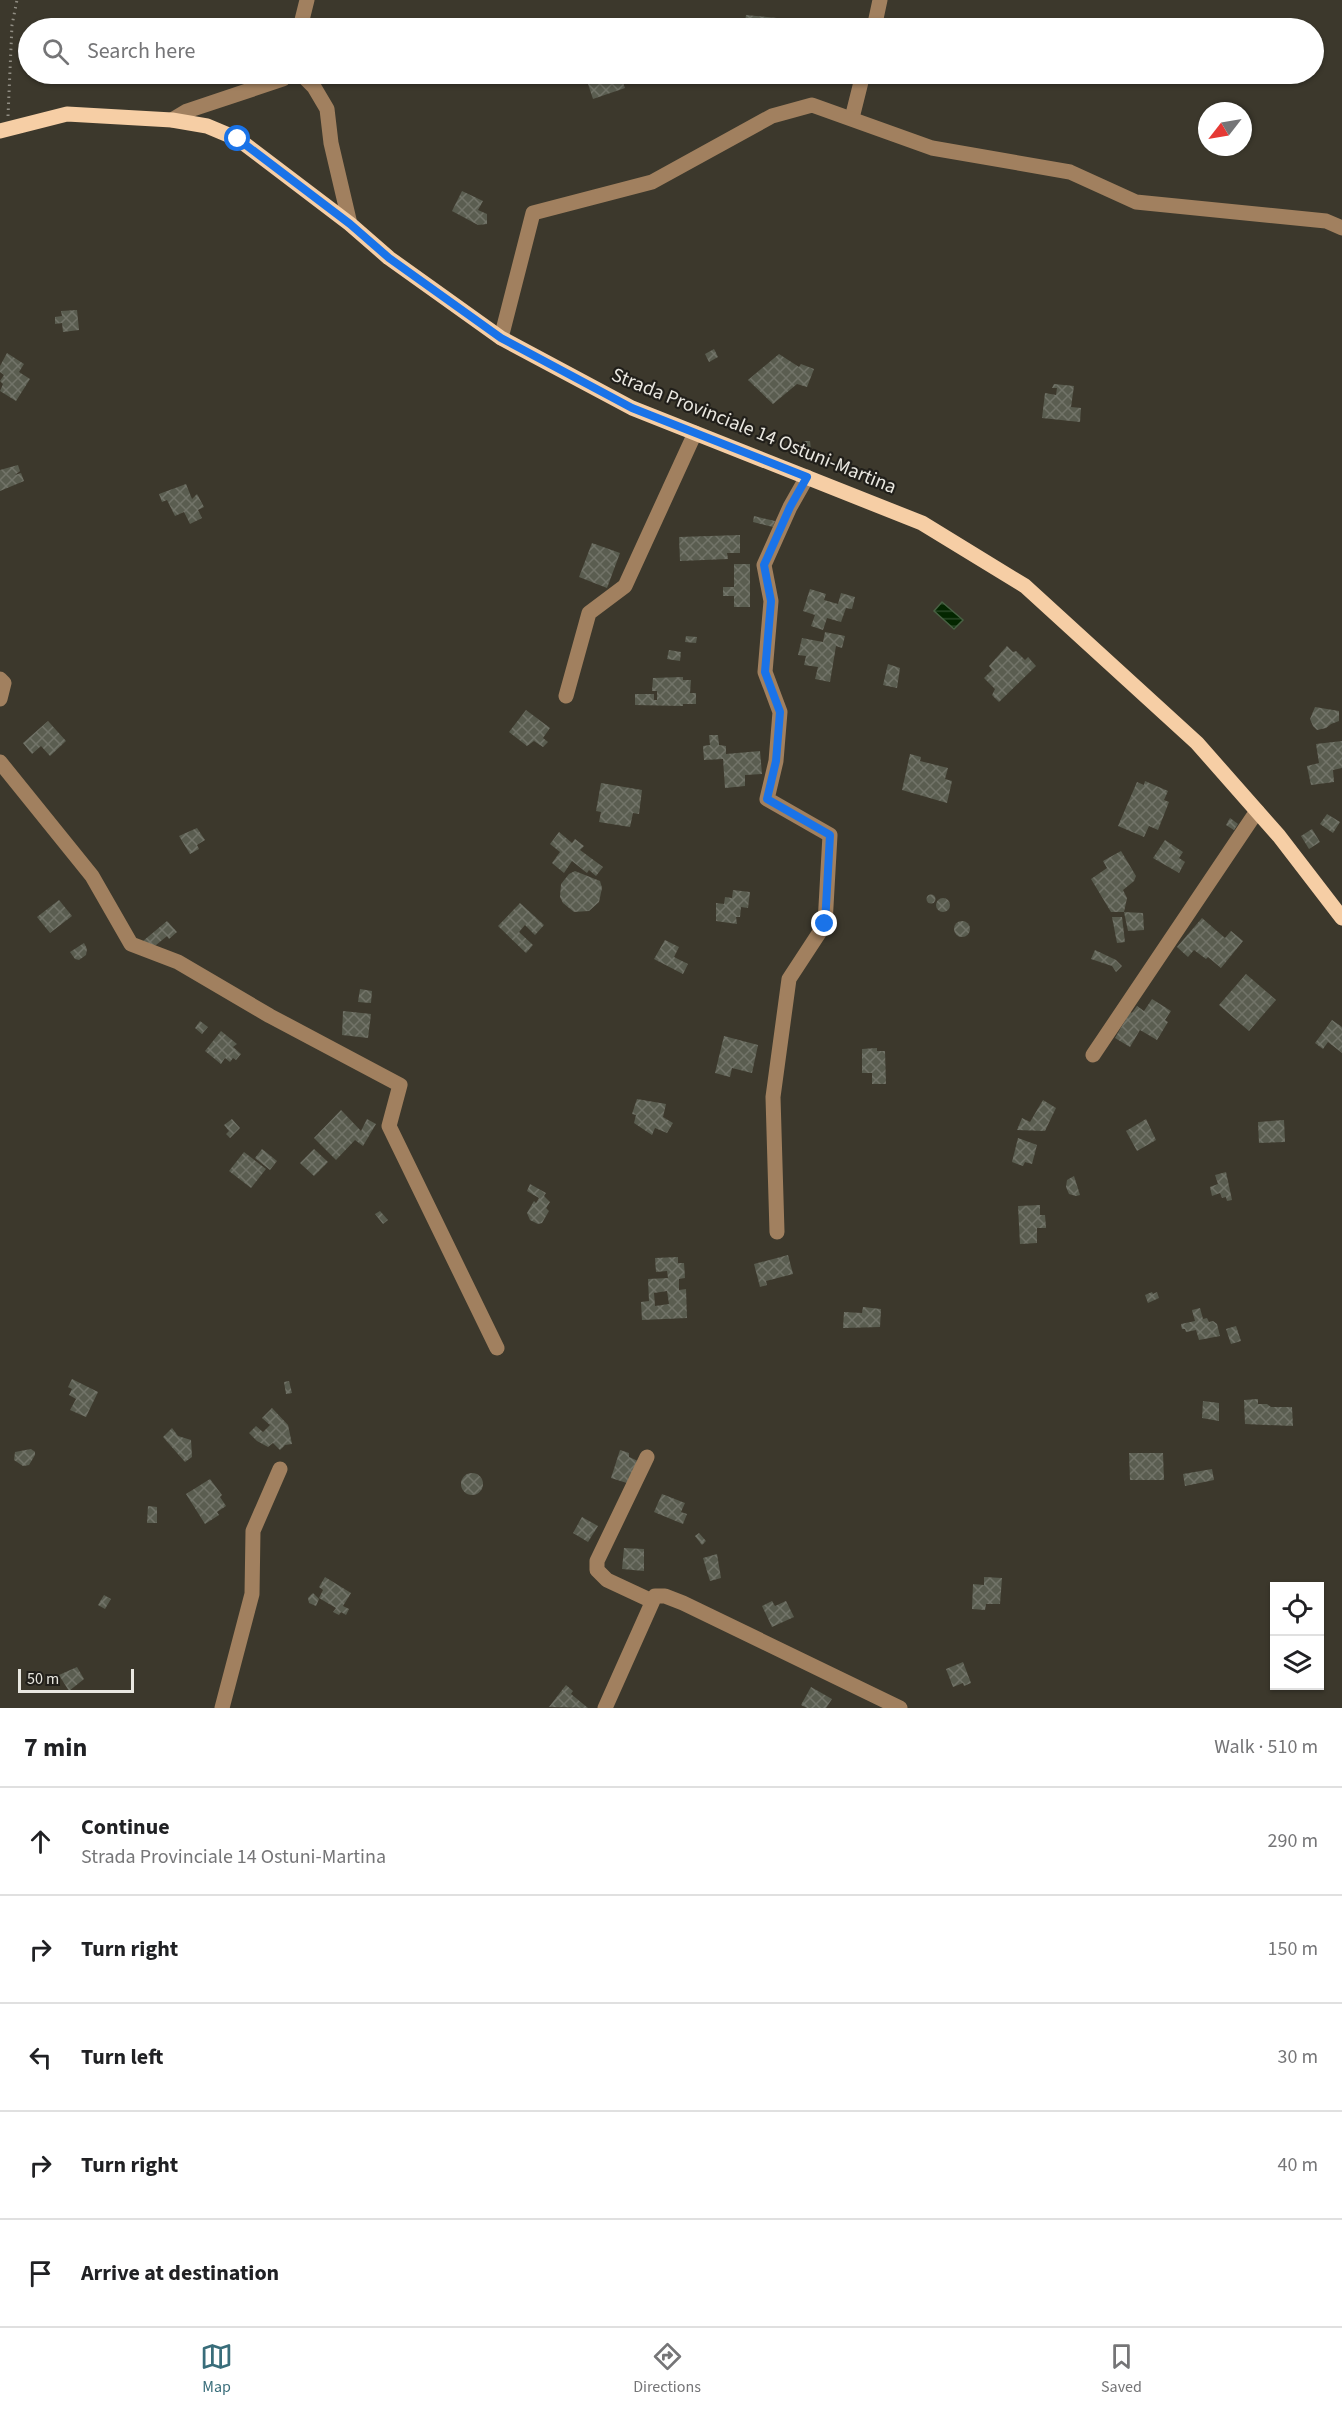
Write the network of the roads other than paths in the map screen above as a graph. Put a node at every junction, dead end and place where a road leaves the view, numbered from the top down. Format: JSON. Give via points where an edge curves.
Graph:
{"nodes":[{"id":1,"x":307,"y":0,"type":"edge"},
{"id":2,"x":880,"y":0,"type":"edge"},
{"id":3,"x":302,"y":18,"type":"edge"},
{"id":4,"x":876,"y":18,"type":"edge"},
{"id":5,"x":269,"y":84,"type":"edge"},
{"id":6,"x":311,"y":84,"type":"edge"},
{"id":7,"x":860,"y":84,"type":"edge"},
{"id":8,"x":852,"y":118,"type":"junction"},
{"id":9,"x":172,"y":120,"type":"junction"},
{"id":10,"x":4,"y":130,"type":"edge"},
{"id":11,"x":350,"y":224,"type":"junction"},
{"id":12,"x":1342,"y":228,"type":"edge"},
{"id":13,"x":501,"y":338,"type":"junction"},
{"id":14,"x":695,"y":433,"type":"junction"},
{"id":15,"x":807,"y":477,"type":"junction"},
{"id":16,"x":0,"y":679,"type":"edge"},
{"id":17,"x":566,"y":696,"type":"dead end"},
{"id":18,"x":0,"y":699,"type":"edge"},
{"id":19,"x":0,"y":762,"type":"edge"},
{"id":20,"x":1257,"y":811,"type":"junction"},
{"id":21,"x":1342,"y":918,"type":"edge"},
{"id":22,"x":1093,"y":1055,"type":"dead end"},
{"id":23,"x":777,"y":1232,"type":"dead end"},
{"id":24,"x":497,"y":1348,"type":"dead end"},
{"id":25,"x":647,"y":1457,"type":"dead end"},
{"id":26,"x":280,"y":1469,"type":"dead end"},
{"id":27,"x":652,"y":1601,"type":"junction"},
{"id":28,"x":222,"y":1708,"type":"edge"},
{"id":29,"x":605,"y":1708,"type":"edge"},
{"id":30,"x":900,"y":1708,"type":"edge"}],
"edges":[{"from":1,"to":3,"type":"street"},
{"from":2,"to":4,"type":"street"},
{"from":5,"to":9,"type":"street","via":[[187,111]]},
{"from":6,"to":11,"type":"street","via":[[327,109]]},
{"from":7,"to":8,"type":"street"},
{"from":8,"to":12,"type":"street","via":[[932,148],[1070,172],[1136,202],[1326,221]]},
{"from":8,"to":13,"type":"street","via":[[812,105],[772,116],[652,182],[533,213]]},
{"from":9,"to":10,"type":"main road","name":"Strada Provinciale 14 Ostuni-Martina","via":[[67,114]]},
{"from":9,"to":11,"type":"main road","name":"Strada Provinciale 14 Ostuni-Martina","via":[[207,126],[238,139]]},
{"from":11,"to":13,"type":"main road","name":"Strada Provinciale 14 Ostuni-Martina","via":[[389,258]]},
{"from":13,"to":14,"type":"main road","name":"Strada Provinciale 14 Ostuni-Martina","via":[[632,408]]},
{"from":14,"to":15,"type":"main road","name":"Strada Provinciale 14 Ostuni-Martina"},
{"from":14,"to":17,"type":"street","via":[[625,586],[589,613]]},
{"from":15,"to":20,"type":"main road","name":"Strada Provinciale 14 Ostuni-Martina","via":[[922,523],[1025,586],[1197,743]]},
{"from":15,"to":23,"type":"street","via":[[764,565],[771,601],[765,672],[780,712],[776,761],[767,799],[830,835],[825,924],[789,979],[773,1097]]},
{"from":16,"to":18,"type":"street","via":[[4,683]]},
{"from":19,"to":24,"type":"street","via":[[92,876],[131,944],[178,962],[270,1016],[400,1084],[389,1126]]},
{"from":20,"to":21,"type":"main road","name":"Strada Provinciale 14 Ostuni-Martina"},
{"from":20,"to":22,"type":"street"},
{"from":25,"to":27,"type":"street","via":[[597,1561],[597,1570],[608,1580]]},
{"from":26,"to":28,"type":"street","via":[[253,1531],[252,1594]]},
{"from":27,"to":29,"type":"street"},
{"from":27,"to":30,"type":"street","via":[[655,1596],[665,1596],[683,1603]]}]}
